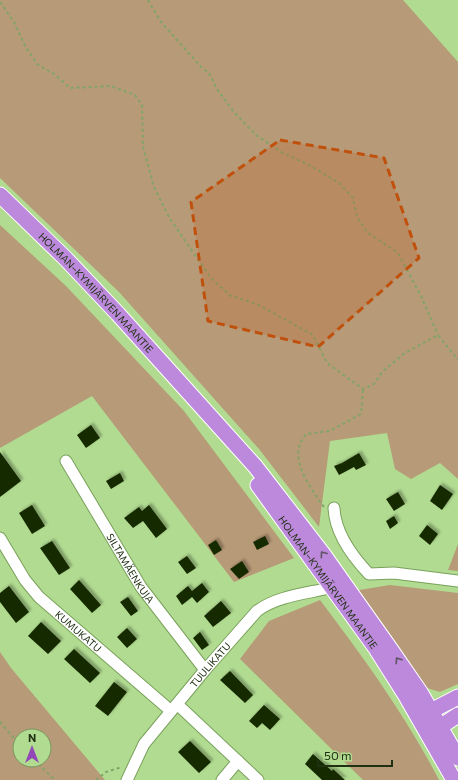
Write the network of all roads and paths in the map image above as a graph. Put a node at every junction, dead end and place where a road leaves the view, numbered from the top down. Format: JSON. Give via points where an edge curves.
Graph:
{"nodes":[{"id":1,"x":148,"y":0,"type":"edge"},
{"id":2,"x":0,"y":2,"type":"edge"},
{"id":3,"x":0,"y":195,"type":"edge"},
{"id":4,"x":438,"y":335,"type":"junction"},
{"id":5,"x":458,"y":360,"type":"edge"},
{"id":6,"x":363,"y":388,"type":"junction"},
{"id":7,"x":189,"y":393,"type":"junction"},
{"id":8,"x":66,"y":461,"type":"dead end"},
{"id":9,"x":334,"y":508,"type":"dead end"},
{"id":10,"x":334,"y":521,"type":"junction"},
{"id":11,"x":0,"y":538,"type":"edge"},
{"id":12,"x":458,"y":581,"type":"edge"},
{"id":13,"x":325,"y":589,"type":"dead end"},
{"id":14,"x":205,"y":670,"type":"junction"},
{"id":15,"x":458,"y":697,"type":"edge"},
{"id":16,"x":174,"y":708,"type":"junction"},
{"id":17,"x":431,"y":711,"type":"junction"},
{"id":18,"x":458,"y":715,"type":"edge"},
{"id":19,"x":0,"y":722,"type":"edge"},
{"id":20,"x":440,"y":727,"type":"junction"},
{"id":21,"x":425,"y":728,"type":"junction"},
{"id":22,"x":12,"y":735,"type":"edge"},
{"id":23,"x":458,"y":758,"type":"edge"},
{"id":24,"x":238,"y":761,"type":"junction"},
{"id":25,"x":133,"y":765,"type":"junction"},
{"id":26,"x":42,"y":768,"type":"edge"},
{"id":27,"x":55,"y":780,"type":"edge"},
{"id":28,"x":96,"y":780,"type":"edge"},
{"id":29,"x":127,"y":780,"type":"edge"},
{"id":30,"x":222,"y":780,"type":"edge"},
{"id":31,"x":258,"y":780,"type":"edge"},
{"id":32,"x":454,"y":780,"type":"edge"}],
"edges":[{"from":1,"to":4,"type":"path","via":[[161,22],[209,73],[233,111],[256,135],[281,152],[339,183],[353,198],[357,217],[367,232],[398,253]]},
{"from":2,"to":6,"type":"path","via":[[38,64],[70,88],[111,86],[135,95],[142,105],[143,147],[154,186],[170,219],[211,278],[231,296],[257,304],[313,335],[327,363]]},
{"from":3,"to":7,"type":"highway","name":"HOLMAN–KYMIJÄRVEN MAANTIE","via":[[153,351]]},
{"from":4,"to":5,"type":"path"},
{"from":4,"to":6,"type":"path","via":[[405,353],[382,372],[374,384]]},
{"from":6,"to":10,"type":"path","via":[[361,414],[330,431],[306,434],[299,445],[298,460],[309,488]]},
{"from":17,"to":7,"type":"highway","name":"HOLMAN–KYMIJÄRVEN MAANTIE","one_way":true,"via":[[391,650],[289,508],[250,460]]},
{"from":7,"to":21,"type":"highway","name":"HOLMAN–KYMIJÄRVEN MAANTIE","via":[[375,647]]},
{"from":8,"to":14,"type":"street","name":"SILTAMÄENKUJA","via":[[141,587]]},
{"from":9,"to":10,"type":"street"},
{"from":10,"to":12,"type":"street","via":[[356,561],[369,574],[394,573]]},
{"from":11,"to":16,"type":"street","name":"KUMUKATU","via":[[25,580],[39,597]]},
{"from":13,"to":14,"type":"street","name":"TUULIKATU","via":[[265,605]]},
{"from":14,"to":16,"type":"street","name":"TUULIKATU"},
{"from":15,"to":17,"type":"highway"},
{"from":16,"to":24,"type":"street","name":"KUMUKATU"},
{"from":16,"to":25,"type":"street","name":"TUULIKATU","via":[[144,744]]},
{"from":17,"to":20,"type":"highway","name":"HOLMAN–KYMIJÄRVEN MAANTIE"},
{"from":17,"to":21,"type":"highway"},
{"from":18,"to":20,"type":"highway"},
{"from":19,"to":22,"type":"path"},
{"from":20,"to":21,"type":"highway"},
{"from":20,"to":23,"type":"highway","name":"HOLMAN–KYMIJÄRVEN MAANTIE"},
{"from":21,"to":32,"type":"highway","name":"HOLMAN–KYMIJÄRVEN MAANTIE"},
{"from":24,"to":30,"type":"street"},
{"from":24,"to":31,"type":"street","name":"KUMUKATU"},
{"from":25,"to":28,"type":"path","via":[[115,767]]},
{"from":25,"to":29,"type":"street","name":"TUULIKATU"},
{"from":26,"to":27,"type":"path"}]}
